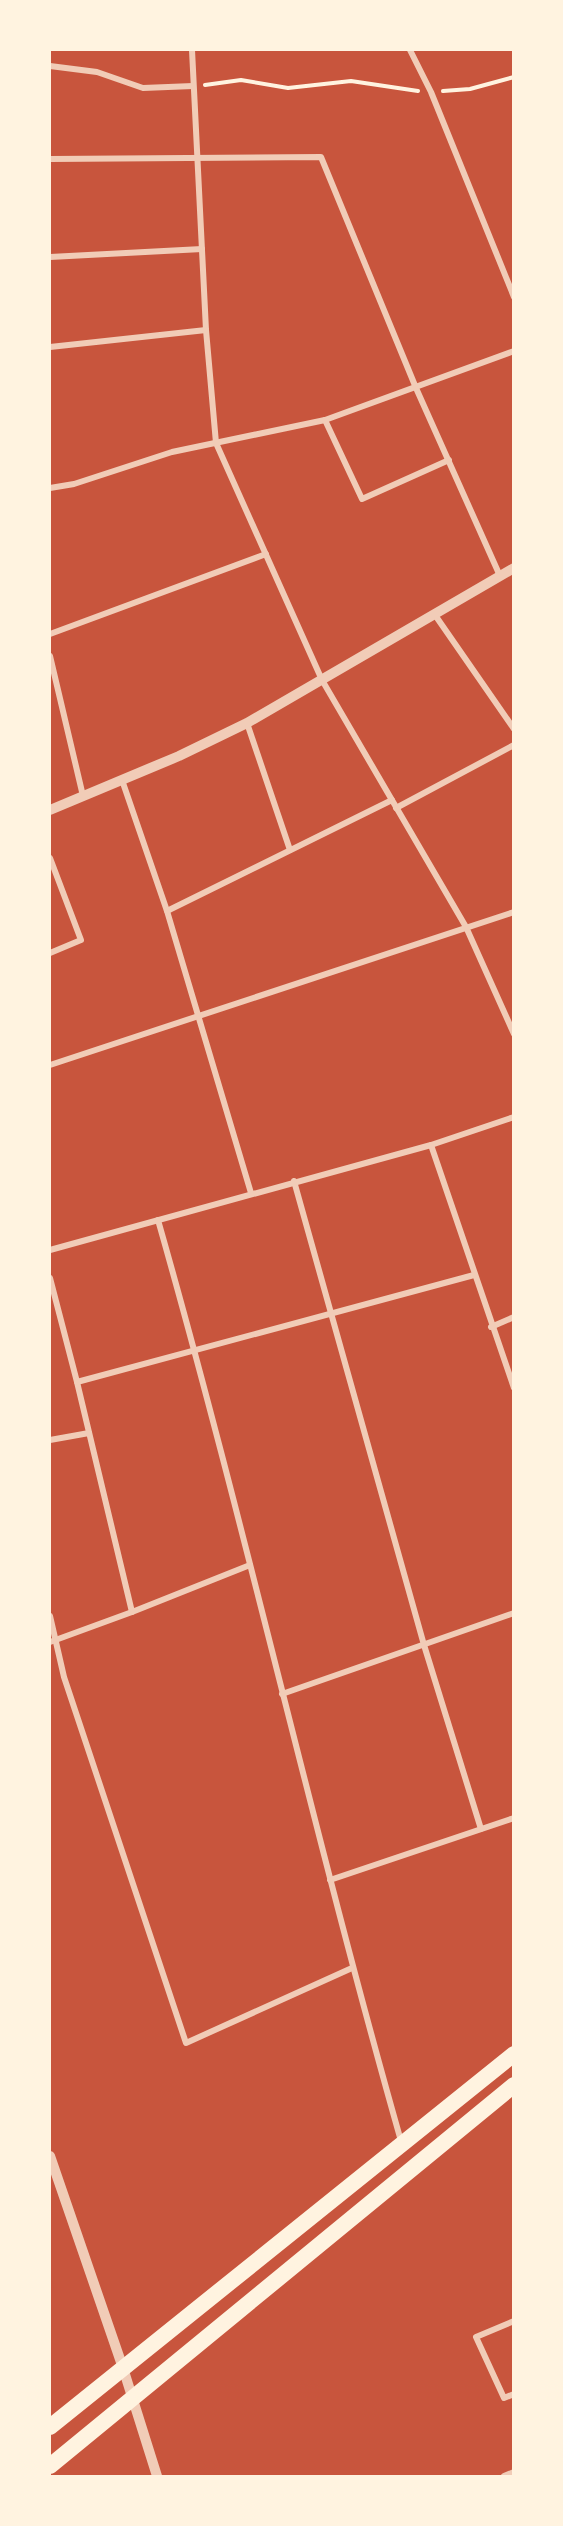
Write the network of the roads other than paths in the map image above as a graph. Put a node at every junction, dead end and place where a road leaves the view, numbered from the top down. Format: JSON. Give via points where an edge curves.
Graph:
{"nodes":[{"id":1,"x":192,"y":50,"type":"edge"},
{"id":2,"x":410,"y":50,"type":"edge"},
{"id":3,"x":50,"y":66,"type":"edge"},
{"id":4,"x":193,"y":86,"type":"junction"},
{"id":5,"x":199,"y":157,"type":"junction"},
{"id":6,"x":50,"y":159,"type":"edge"},
{"id":7,"x":202,"y":249,"type":"junction"},
{"id":8,"x":50,"y":257,"type":"edge"},
{"id":9,"x":513,"y":297,"type":"edge"},
{"id":10,"x":206,"y":330,"type":"junction"},
{"id":11,"x":50,"y":347,"type":"edge"},
{"id":12,"x":513,"y":351,"type":"edge"},
{"id":13,"x":417,"y":388,"type":"junction"},
{"id":14,"x":325,"y":420,"type":"junction"},
{"id":15,"x":216,"y":443,"type":"junction"},
{"id":16,"x":449,"y":460,"type":"junction"},
{"id":17,"x":50,"y":488,"type":"edge"},
{"id":18,"x":266,"y":554,"type":"junction"},
{"id":19,"x":513,"y":568,"type":"edge"},
{"id":20,"x":500,"y":576,"type":"junction"},
{"id":21,"x":435,"y":615,"type":"junction"},
{"id":22,"x":50,"y":634,"type":"edge"},
{"id":23,"x":50,"y":656,"type":"edge"},
{"id":24,"x":322,"y":680,"type":"junction"},
{"id":25,"x":247,"y":723,"type":"junction"},
{"id":26,"x":513,"y":729,"type":"edge"},
{"id":27,"x":513,"y":745,"type":"edge"},
{"id":28,"x":122,"y":780,"type":"junction"},
{"id":29,"x":82,"y":796,"type":"junction"},
{"id":30,"x":392,"y":800,"type":"junction"},
{"id":31,"x":396,"y":808,"type":"junction"},
{"id":32,"x":50,"y":810,"type":"edge"},
{"id":33,"x":290,"y":850,"type":"junction"},
{"id":34,"x":50,"y":858,"type":"edge"},
{"id":35,"x":167,"y":911,"type":"junction"},
{"id":36,"x":513,"y":912,"type":"edge"},
{"id":37,"x":466,"y":927,"type":"junction"},
{"id":38,"x":50,"y":953,"type":"edge"},
{"id":39,"x":198,"y":1015,"type":"junction"},
{"id":40,"x":513,"y":1034,"type":"edge"},
{"id":41,"x":50,"y":1065,"type":"edge"},
{"id":42,"x":513,"y":1117,"type":"edge"},
{"id":43,"x":430,"y":1145,"type":"junction"},
{"id":44,"x":294,"y":1181,"type":"junction"},
{"id":45,"x":251,"y":1193,"type":"junction"},
{"id":46,"x":158,"y":1220,"type":"junction"},
{"id":47,"x":50,"y":1250,"type":"edge"},
{"id":48,"x":474,"y":1275,"type":"junction"},
{"id":49,"x":50,"y":1278,"type":"edge"},
{"id":50,"x":331,"y":1314,"type":"junction"},
{"id":51,"x":513,"y":1317,"type":"edge"},
{"id":52,"x":491,"y":1326,"type":"junction"},
{"id":53,"x":196,"y":1351,"type":"junction"},
{"id":54,"x":77,"y":1382,"type":"junction"},
{"id":55,"x":513,"y":1388,"type":"edge"},
{"id":56,"x":89,"y":1433,"type":"junction"},
{"id":57,"x":50,"y":1440,"type":"edge"},
{"id":58,"x":250,"y":1565,"type":"junction"},
{"id":59,"x":132,"y":1612,"type":"junction"},
{"id":60,"x":513,"y":1613,"type":"edge"},
{"id":61,"x":50,"y":1616,"type":"edge"},
{"id":62,"x":52,"y":1641,"type":"edge"},
{"id":63,"x":424,"y":1645,"type":"junction"},
{"id":64,"x":282,"y":1694,"type":"junction"},
{"id":65,"x":513,"y":1818,"type":"edge"},
{"id":66,"x":481,"y":1829,"type":"junction"},
{"id":67,"x":330,"y":1880,"type":"junction"},
{"id":68,"x":351,"y":1968,"type":"junction"},
{"id":69,"x":513,"y":2054,"type":"edge"},
{"id":70,"x":513,"y":2085,"type":"edge"},
{"id":71,"x":402,"y":2144,"type":"junction"},
{"id":72,"x":50,"y":2156,"type":"edge"},
{"id":73,"x":52,"y":2173,"type":"edge"},
{"id":74,"x":513,"y":2321,"type":"edge"},
{"id":75,"x":123,"y":2368,"type":"junction"},
{"id":76,"x":513,"y":2394,"type":"edge"},
{"id":77,"x":132,"y":2399,"type":"junction"},
{"id":78,"x":50,"y":2427,"type":"edge"},
{"id":79,"x":50,"y":2466,"type":"edge"},
{"id":80,"x":513,"y":2472,"type":"edge"},
{"id":81,"x":157,"y":2476,"type":"edge"},
{"id":82,"x":504,"y":2476,"type":"edge"}],
"edges":[{"from":1,"to":4,"type":"street"},
{"from":2,"to":9,"type":"street","via":[[431,92]]},
{"from":3,"to":4,"type":"street","via":[[97,72],[143,88]]},
{"from":4,"to":5,"type":"street"},
{"from":5,"to":6,"type":"street"},
{"from":5,"to":7,"type":"street"},
{"from":5,"to":13,"type":"street","via":[[321,157]]},
{"from":7,"to":8,"type":"street"},
{"from":7,"to":10,"type":"street"},
{"from":10,"to":11,"type":"street"},
{"from":10,"to":15,"type":"street"},
{"from":12,"to":13,"type":"street"},
{"from":13,"to":14,"type":"street"},
{"from":13,"to":16,"type":"street"},
{"from":14,"to":15,"type":"street"},
{"from":14,"to":16,"type":"street","via":[[362,499]]},
{"from":15,"to":17,"type":"street"},
{"from":15,"to":18,"type":"street"},
{"from":16,"to":20,"type":"street"},
{"from":18,"to":22,"type":"street"},
{"from":18,"to":24,"type":"street"},
{"from":19,"to":20,"type":"street"},
{"from":20,"to":21,"type":"street"},
{"from":21,"to":24,"type":"street"},
{"from":21,"to":26,"type":"street"},
{"from":23,"to":29,"type":"street"},
{"from":24,"to":25,"type":"street"},
{"from":24,"to":30,"type":"street"},
{"from":25,"to":28,"type":"street"},
{"from":25,"to":33,"type":"street"},
{"from":27,"to":31,"type":"street"},
{"from":28,"to":29,"type":"street"},
{"from":28,"to":35,"type":"street"},
{"from":29,"to":32,"type":"street"},
{"from":30,"to":31,"type":"street"},
{"from":30,"to":33,"type":"street"},
{"from":31,"to":37,"type":"street"},
{"from":33,"to":35,"type":"street"},
{"from":34,"to":38,"type":"street","via":[[81,940]]},
{"from":35,"to":39,"type":"street"},
{"from":36,"to":37,"type":"street"},
{"from":37,"to":39,"type":"street"},
{"from":37,"to":40,"type":"street"},
{"from":39,"to":41,"type":"street"},
{"from":39,"to":45,"type":"street"},
{"from":42,"to":43,"type":"street"},
{"from":43,"to":44,"type":"street"},
{"from":43,"to":48,"type":"street"},
{"from":44,"to":45,"type":"street"},
{"from":44,"to":50,"type":"street"},
{"from":45,"to":46,"type":"street"},
{"from":46,"to":47,"type":"street"},
{"from":46,"to":53,"type":"street"},
{"from":48,"to":50,"type":"street"},
{"from":48,"to":52,"type":"street"},
{"from":49,"to":54,"type":"street"},
{"from":50,"to":53,"type":"street"},
{"from":50,"to":63,"type":"street"},
{"from":51,"to":52,"type":"street"},
{"from":52,"to":55,"type":"street"},
{"from":53,"to":54,"type":"street"},
{"from":53,"to":58,"type":"street"},
{"from":54,"to":56,"type":"street"},
{"from":56,"to":57,"type":"street"},
{"from":56,"to":59,"type":"street"},
{"from":58,"to":59,"type":"street"},
{"from":58,"to":64,"type":"street"},
{"from":59,"to":62,"type":"street"},
{"from":60,"to":63,"type":"street"},
{"from":61,"to":62,"type":"street"},
{"from":62,"to":68,"type":"street","via":[[186,2043]]},
{"from":63,"to":64,"type":"street"},
{"from":63,"to":66,"type":"street"},
{"from":64,"to":67,"type":"street"},
{"from":65,"to":66,"type":"street"},
{"from":66,"to":67,"type":"street"},
{"from":67,"to":68,"type":"street"},
{"from":68,"to":71,"type":"street"},
{"from":69,"to":71,"type":"highway"},
{"from":70,"to":77,"type":"highway"},
{"from":71,"to":75,"type":"highway"},
{"from":72,"to":73,"type":"street"},
{"from":73,"to":75,"type":"street"},
{"from":74,"to":76,"type":"street","via":[[476,2337],[504,2398]]},
{"from":75,"to":77,"type":"street"},
{"from":75,"to":78,"type":"highway"},
{"from":77,"to":79,"type":"highway"},
{"from":77,"to":81,"type":"street"},
{"from":80,"to":82,"type":"street"}]}
